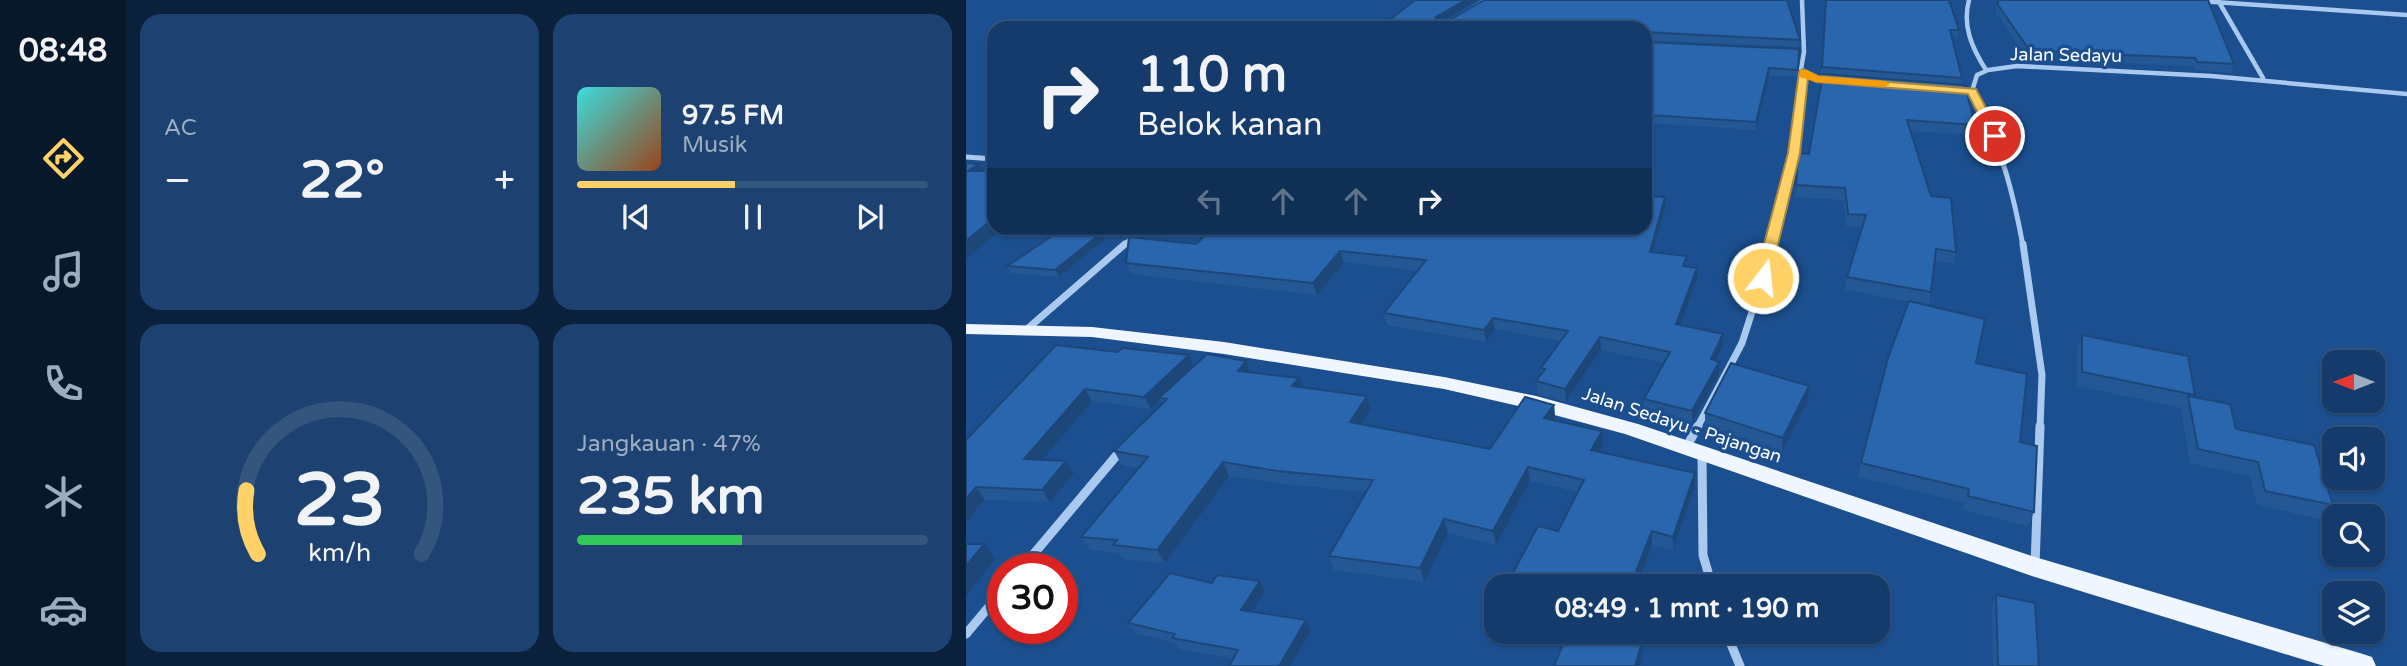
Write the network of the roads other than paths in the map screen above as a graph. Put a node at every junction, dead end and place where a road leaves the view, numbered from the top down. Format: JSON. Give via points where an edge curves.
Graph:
{"nodes":[{"id":1,"x":1486,"y":0,"type":"edge"},
{"id":2,"x":1802,"y":0,"type":"edge"},
{"id":3,"x":1969,"y":0,"type":"edge"},
{"id":4,"x":2184,"y":0,"type":"edge"},
{"id":5,"x":2219,"y":2,"type":"junction"},
{"id":6,"x":2407,"y":15,"type":"edge"},
{"id":7,"x":1450,"y":21,"type":"edge"},
{"id":8,"x":1791,"y":51,"type":"edge"},
{"id":9,"x":1804,"y":51,"type":"junction"},
{"id":10,"x":1986,"y":70,"type":"junction"},
{"id":11,"x":1803,"y":72,"type":"junction"},
{"id":12,"x":2263,"y":78,"type":"junction"},
{"id":13,"x":1842,"y":81,"type":"edge"},
{"id":14,"x":1959,"y":90,"type":"edge"},
{"id":15,"x":1972,"y":91,"type":"junction"},
{"id":16,"x":2407,"y":94,"type":"edge"},
{"id":17,"x":966,"y":157,"type":"edge"},
{"id":18,"x":987,"y":158,"type":"edge"},
{"id":19,"x":1135,"y":235,"type":"edge"},
{"id":20,"x":966,"y":329,"type":"edge"},
{"id":21,"x":1026,"y":330,"type":"junction"},
{"id":22,"x":1132,"y":437,"type":"edge"},
{"id":23,"x":1694,"y":451,"type":"junction"},
{"id":24,"x":1034,"y":553,"type":"edge"},
{"id":25,"x":2035,"y":567,"type":"junction"},
{"id":26,"x":1709,"y":574,"type":"edge"},
{"id":27,"x":987,"y":609,"type":"edge"},
{"id":28,"x":966,"y":634,"type":"edge"},
{"id":29,"x":1731,"y":644,"type":"edge"},
{"id":30,"x":1740,"y":666,"type":"edge"},
{"id":31,"x":2363,"y":666,"type":"edge"}],
"edges":[{"from":1,"to":7,"type":"street"},
{"from":2,"to":9,"type":"street"},
{"from":3,"to":10,"type":"street","via":[[1964,14],[1974,51]]},
{"from":4,"to":5,"type":"street"},
{"from":5,"to":6,"type":"street"},
{"from":5,"to":12,"type":"street"},
{"from":8,"to":9,"type":"street"},
{"from":9,"to":11,"type":"street"},
{"from":10,"to":12,"type":"street","name":"Jalan Sedayu","via":[[2073,68]]},
{"from":10,"to":15,"type":"street","name":"Jalan Sedayu","via":[[1977,75]]},
{"from":11,"to":13,"type":"street","via":[[1816,79]]},
{"from":11,"to":23,"type":"street","via":[[1794,153],[1770,257],[1742,344]]},
{"from":12,"to":16,"type":"street","name":"Jalan Sedayu"},
{"from":14,"to":15,"type":"street"},
{"from":15,"to":25,"type":"street","via":[[1995,136],[2030,282],[2042,375]]},
{"from":17,"to":18,"type":"street"},
{"from":19,"to":21,"type":"street"},
{"from":20,"to":21,"type":"main road","name":"Jalan Sedayu - Pajangan"},
{"from":21,"to":23,"type":"main road","name":"Jalan Sedayu - Pajangan","via":[[1092,332],[1444,383],[1536,402]]},
{"from":22,"to":24,"type":"street"},
{"from":23,"to":25,"type":"main road","name":"Jalan Sedayu - Pajangan"},
{"from":23,"to":26,"type":"street"},
{"from":25,"to":31,"type":"main road","name":"Jalan Sedayu - Pajangan"},
{"from":27,"to":28,"type":"street"},
{"from":29,"to":30,"type":"street"}]}
